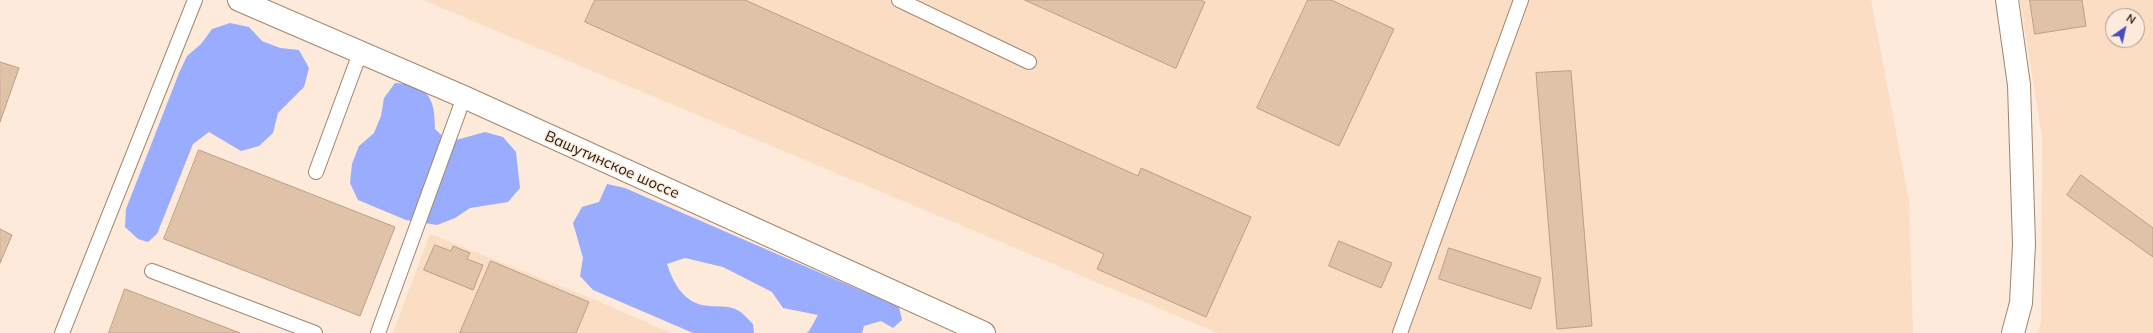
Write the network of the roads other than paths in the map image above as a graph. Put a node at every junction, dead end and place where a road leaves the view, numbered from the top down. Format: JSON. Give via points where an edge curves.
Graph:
{"nodes":[{"id":1,"x":195,"y":0,"type":"edge"},
{"id":2,"x":239,"y":0,"type":"edge"},
{"id":3,"x":899,"y":0,"type":"edge"},
{"id":4,"x":1521,"y":0,"type":"edge"},
{"id":5,"x":2007,"y":0,"type":"edge"},
{"id":6,"x":360,"y":53,"type":"junction"},
{"id":7,"x":1029,"y":62,"type":"dead end"},
{"id":8,"x":464,"y":97,"type":"junction"},
{"id":9,"x":316,"y":172,"type":"dead end"},
{"id":10,"x":152,"y":271,"type":"dead end"},
{"id":11,"x":288,"y":328,"type":"edge"},
{"id":12,"x":62,"y":333,"type":"edge"},
{"id":13,"x":315,"y":333,"type":"edge"},
{"id":14,"x":378,"y":333,"type":"edge"},
{"id":15,"x":984,"y":333,"type":"edge"},
{"id":16,"x":1400,"y":333,"type":"edge"},
{"id":17,"x":2013,"y":333,"type":"edge"}],
"edges":[{"from":1,"to":12,"type":"lane"},
{"from":2,"to":6,"type":"street","name":"Вашутинское шоссе"},
{"from":3,"to":7,"type":"lane"},
{"from":4,"to":16,"type":"lane"},
{"from":5,"to":17,"type":"street","via":[[2019,85],[2024,244],[2021,303]]},
{"from":6,"to":8,"type":"street","name":"Вашутинское шоссе"},
{"from":6,"to":9,"type":"lane"},
{"from":8,"to":14,"type":"lane"},
{"from":8,"to":15,"type":"street","name":"Вашутинское шоссе"},
{"from":10,"to":11,"type":"lane"},
{"from":11,"to":13,"type":"lane"}]}
